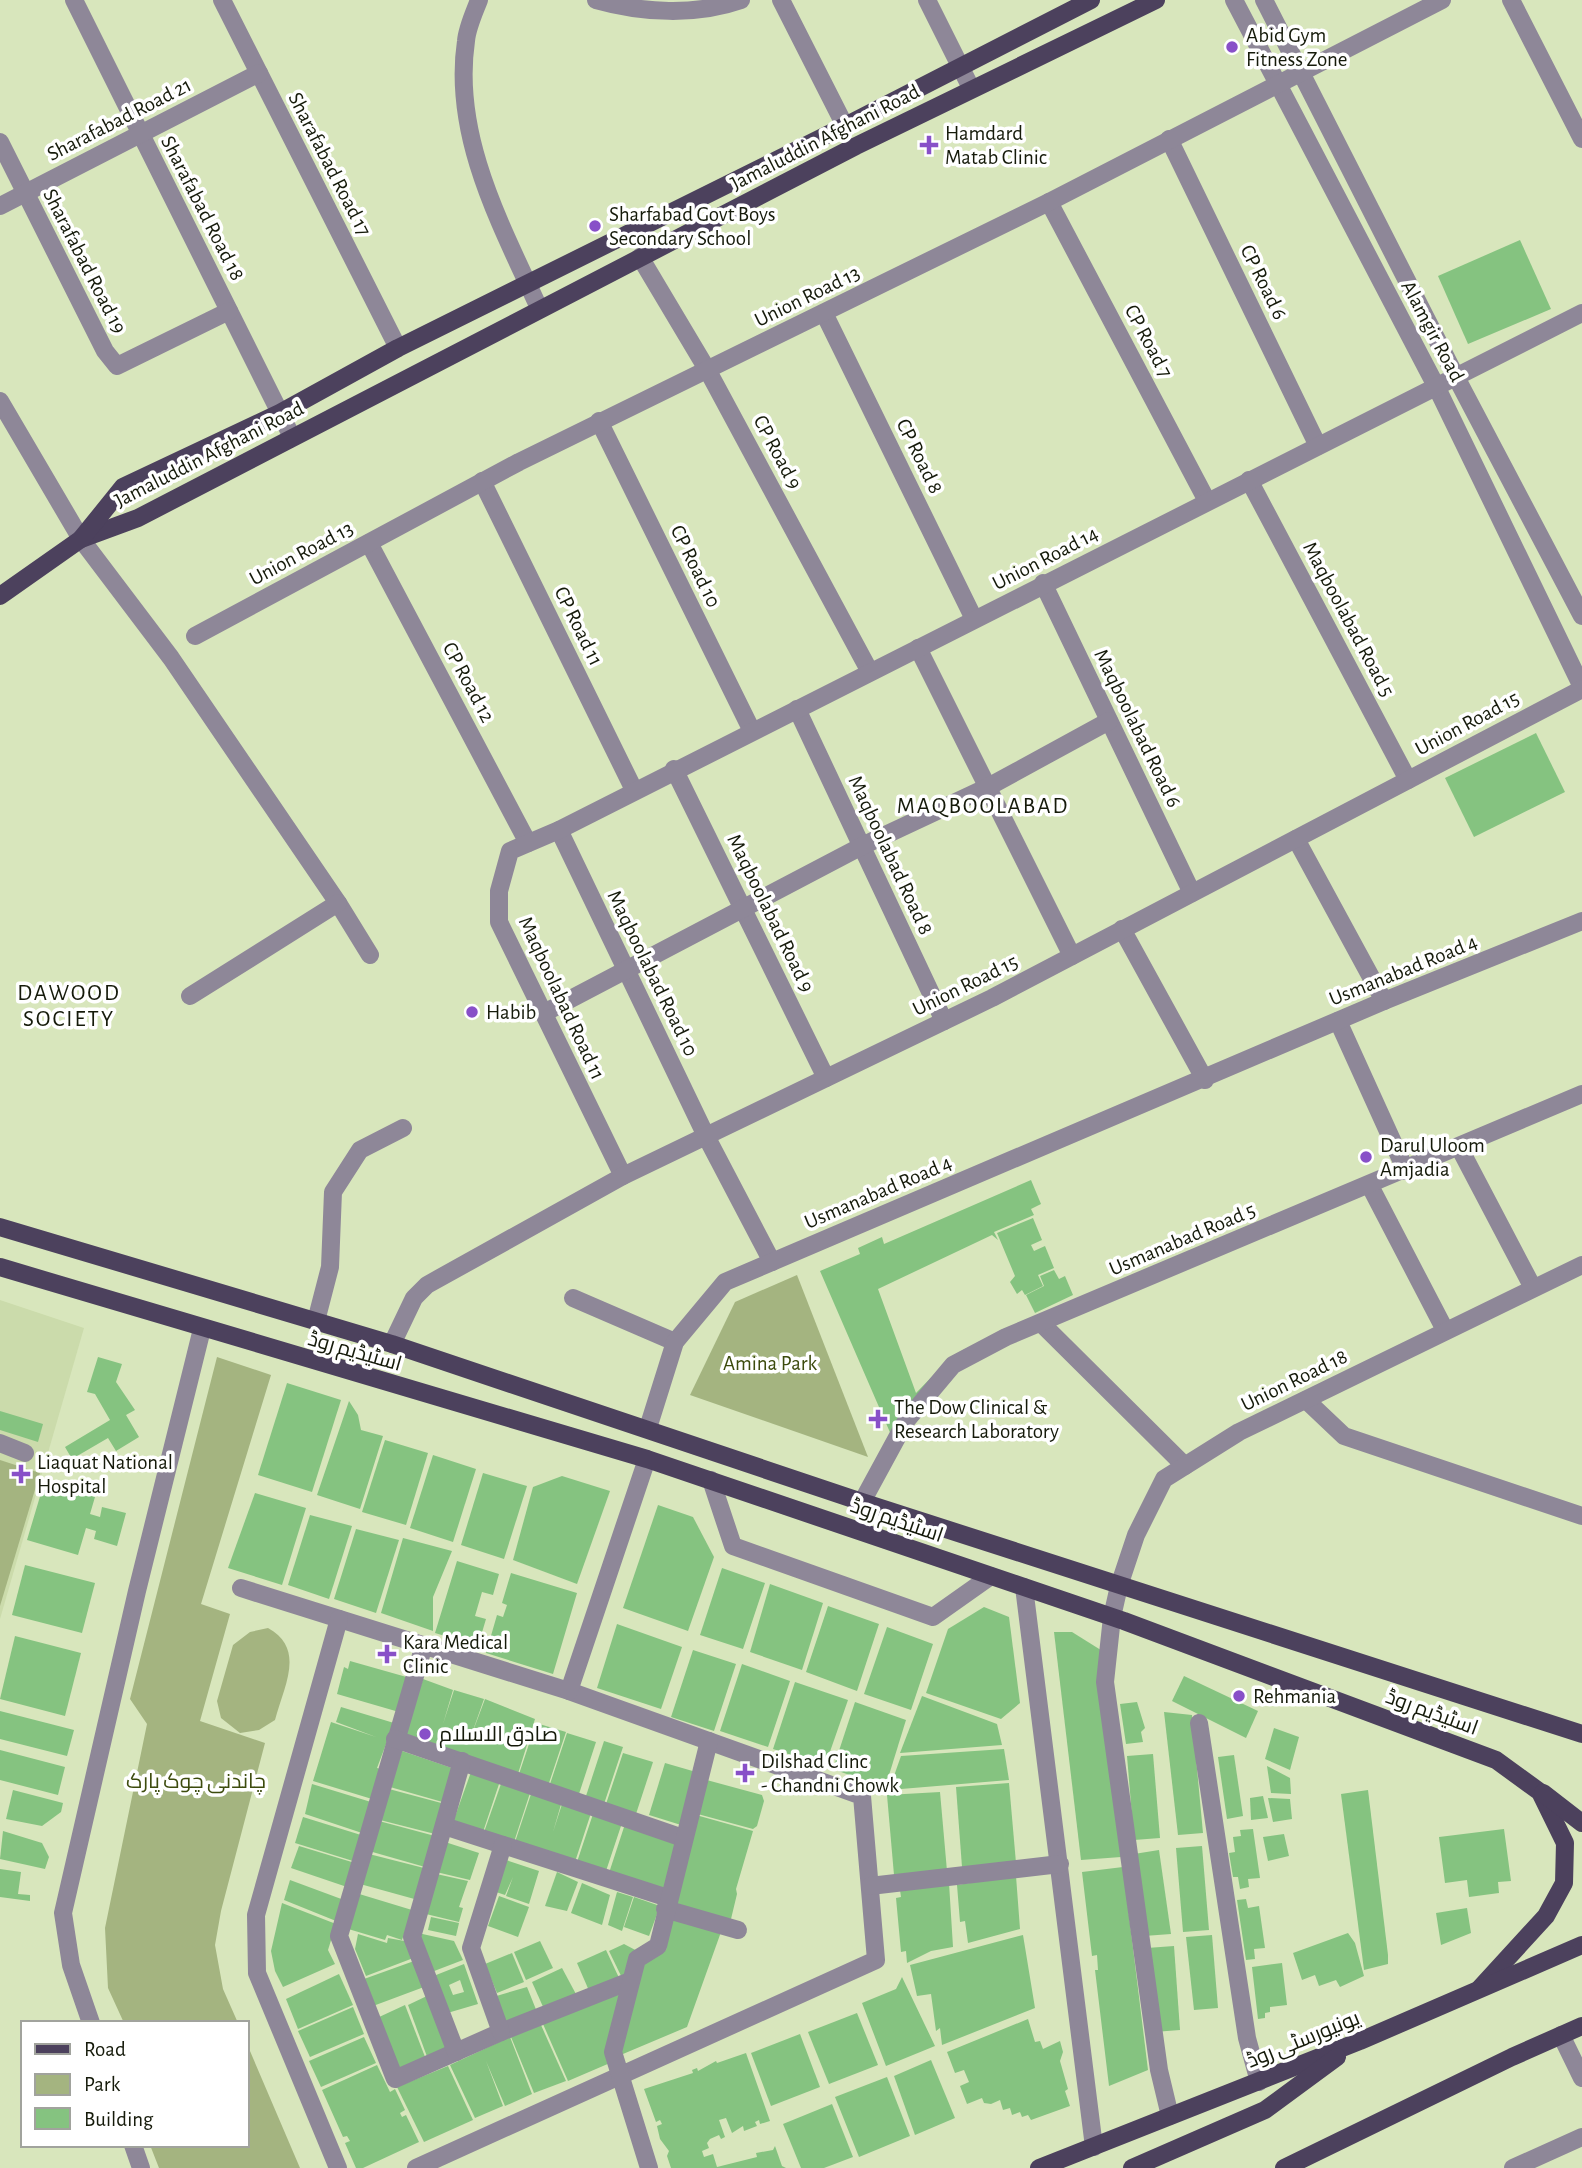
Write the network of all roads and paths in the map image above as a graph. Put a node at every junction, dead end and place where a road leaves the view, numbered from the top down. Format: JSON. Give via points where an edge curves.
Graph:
{"nodes":[{"id":1,"x":74,"y":0,"type":"edge"},
{"id":2,"x":222,"y":0,"type":"edge"},
{"id":3,"x":478,"y":0,"type":"edge"},
{"id":4,"x":596,"y":0,"type":"edge"},
{"id":5,"x":741,"y":0,"type":"edge"},
{"id":6,"x":781,"y":0,"type":"edge"},
{"id":7,"x":927,"y":0,"type":"edge"},
{"id":8,"x":1156,"y":0,"type":"edge"},
{"id":9,"x":1234,"y":0,"type":"edge"},
{"id":10,"x":1264,"y":0,"type":"edge"},
{"id":11,"x":1442,"y":0,"type":"edge"},
{"id":12,"x":1511,"y":0,"type":"edge"},
{"id":13,"x":1081,"y":2,"type":"edge"},
{"id":14,"x":961,"y":68,"type":"junction"},
{"id":15,"x":1300,"y":72,"type":"junction"},
{"id":16,"x":259,"y":73,"type":"junction"},
{"id":17,"x":1277,"y":84,"type":"junction"},
{"id":18,"x":971,"y":88,"type":"junction"},
{"id":19,"x":845,"y":126,"type":"junction"},
{"id":20,"x":140,"y":133,"type":"junction"},
{"id":21,"x":1169,"y":139,"type":"junction"},
{"id":22,"x":1582,"y":139,"type":"edge"},
{"id":23,"x":0,"y":142,"type":"edge"},
{"id":24,"x":26,"y":192,"type":"junction"},
{"id":25,"x":1049,"y":202,"type":"junction"},
{"id":26,"x":0,"y":206,"type":"edge"},
{"id":27,"x":640,"y":257,"type":"junction"},
{"id":28,"x":527,"y":282,"type":"junction"},
{"id":29,"x":539,"y":308,"type":"junction"},
{"id":30,"x":229,"y":311,"type":"junction"},
{"id":31,"x":824,"y":313,"type":"junction"},
{"id":32,"x":1582,"y":313,"type":"edge"},
{"id":33,"x":398,"y":348,"type":"junction"},
{"id":34,"x":708,"y":371,"type":"junction"},
{"id":35,"x":1456,"y":377,"type":"junction"},
{"id":36,"x":1436,"y":386,"type":"junction"},
{"id":37,"x":0,"y":401,"type":"edge"},
{"id":38,"x":280,"y":413,"type":"junction"},
{"id":39,"x":599,"y":421,"type":"junction"},
{"id":40,"x":292,"y":437,"type":"junction"},
{"id":41,"x":1318,"y":446,"type":"junction"},
{"id":42,"x":1249,"y":480,"type":"junction"},
{"id":43,"x":482,"y":481,"type":"junction"},
{"id":44,"x":1207,"y":501,"type":"junction"},
{"id":45,"x":81,"y":539,"type":"junction"},
{"id":46,"x":369,"y":543,"type":"junction"},
{"id":47,"x":1043,"y":583,"type":"junction"},
{"id":48,"x":0,"y":596,"type":"edge"},
{"id":49,"x":1582,"y":616,"type":"edge"},
{"id":50,"x":974,"y":619,"type":"junction"},
{"id":51,"x":195,"y":636,"type":"dead end"},
{"id":52,"x":918,"y":648,"type":"junction"},
{"id":53,"x":870,"y":672,"type":"junction"},
{"id":54,"x":1582,"y":688,"type":"edge"},
{"id":55,"x":797,"y":709,"type":"junction"},
{"id":56,"x":1109,"y":720,"type":"junction"},
{"id":57,"x":752,"y":731,"type":"junction"},
{"id":58,"x":674,"y":769,"type":"junction"},
{"id":59,"x":1408,"y":780,"type":"junction"},
{"id":60,"x":988,"y":787,"type":"junction"},
{"id":61,"x":634,"y":790,"type":"junction"},
{"id":62,"x":559,"y":830,"type":"junction"},
{"id":63,"x":1296,"y":838,"type":"junction"},
{"id":64,"x":528,"y":843,"type":"junction"},
{"id":65,"x":862,"y":846,"type":"junction"},
{"id":66,"x":1192,"y":893,"type":"junction"},
{"id":67,"x":338,"y":903,"type":"junction"},
{"id":68,"x":743,"y":909,"type":"junction"},
{"id":69,"x":1582,"y":921,"type":"edge"},
{"id":70,"x":1122,"y":929,"type":"junction"},
{"id":71,"x":370,"y":955,"type":"dead end"},
{"id":72,"x":1072,"y":956,"type":"junction"},
{"id":73,"x":626,"y":969,"type":"junction"},
{"id":74,"x":190,"y":996,"type":"dead end"},
{"id":75,"x":1384,"y":1001,"type":"junction"},
{"id":76,"x":544,"y":1013,"type":"junction"},
{"id":77,"x":944,"y":1021,"type":"junction"},
{"id":78,"x":1338,"y":1021,"type":"junction"},
{"id":79,"x":827,"y":1078,"type":"junction"},
{"id":80,"x":1205,"y":1080,"type":"junction"},
{"id":81,"x":1582,"y":1094,"type":"edge"},
{"id":82,"x":403,"y":1128,"type":"dead end"},
{"id":83,"x":706,"y":1136,"type":"junction"},
{"id":84,"x":1460,"y":1147,"type":"junction"},
{"id":85,"x":1406,"y":1171,"type":"junction"},
{"id":86,"x":623,"y":1176,"type":"junction"},
{"id":87,"x":1370,"y":1186,"type":"junction"},
{"id":88,"x":0,"y":1227,"type":"edge"},
{"id":89,"x":772,"y":1262,"type":"junction"},
{"id":90,"x":1582,"y":1265,"type":"edge"},
{"id":91,"x":0,"y":1267,"type":"edge"},
{"id":92,"x":1532,"y":1286,"type":"junction"},
{"id":93,"x":573,"y":1298,"type":"dead end"},
{"id":94,"x":316,"y":1321,"type":"junction"},
{"id":95,"x":1041,"y":1323,"type":"junction"},
{"id":96,"x":202,"y":1329,"type":"junction"},
{"id":97,"x":1445,"y":1330,"type":"junction"},
{"id":98,"x":675,"y":1342,"type":"junction"},
{"id":99,"x":391,"y":1344,"type":"junction"},
{"id":100,"x":1306,"y":1400,"type":"junction"},
{"id":101,"x":648,"y":1428,"type":"junction"},
{"id":102,"x":0,"y":1443,"type":"edge"},
{"id":103,"x":25,"y":1453,"type":"dead end"},
{"id":104,"x":647,"y":1459,"type":"junction"},
{"id":105,"x":1185,"y":1466,"type":"junction"},
{"id":106,"x":711,"y":1480,"type":"junction"},
{"id":107,"x":862,"y":1502,"type":"junction"},
{"id":108,"x":1582,"y":1516,"type":"edge"},
{"id":109,"x":991,"y":1576,"type":"junction"},
{"id":110,"x":1119,"y":1586,"type":"junction"},
{"id":111,"x":1024,"y":1587,"type":"junction"},
{"id":112,"x":241,"y":1588,"type":"dead end"},
{"id":113,"x":1112,"y":1617,"type":"junction"},
{"id":114,"x":340,"y":1619,"type":"junction"},
{"id":115,"x":424,"y":1645,"type":"junction"},
{"id":116,"x":569,"y":1691,"type":"junction"},
{"id":117,"x":1199,"y":1724,"type":"dead end"},
{"id":118,"x":1582,"y":1734,"type":"edge"},
{"id":119,"x":396,"y":1739,"type":"junction"},
{"id":120,"x":709,"y":1741,"type":"junction"},
{"id":121,"x":462,"y":1761,"type":"junction"},
{"id":122,"x":1540,"y":1792,"type":"junction"},
{"id":123,"x":1582,"y":1823,"type":"edge"},
{"id":124,"x":444,"y":1826,"type":"junction"},
{"id":125,"x":683,"y":1838,"type":"junction"},
{"id":126,"x":503,"y":1845,"type":"junction"},
{"id":127,"x":1060,"y":1864,"type":"junction"},
{"id":128,"x":870,"y":1886,"type":"junction"},
{"id":129,"x":667,"y":1903,"type":"junction"},
{"id":130,"x":738,"y":1930,"type":"dead end"},
{"id":131,"x":1582,"y":1945,"type":"edge"},
{"id":132,"x":629,"y":1981,"type":"junction"},
{"id":133,"x":1480,"y":1988,"type":"junction"},
{"id":134,"x":90,"y":2021,"type":"edge"},
{"id":135,"x":1582,"y":2026,"type":"edge"},
{"id":136,"x":500,"y":2032,"type":"junction"},
{"id":137,"x":1561,"y":2035,"type":"junction"},
{"id":138,"x":1360,"y":2041,"type":"junction"},
{"id":139,"x":456,"y":2052,"type":"junction"},
{"id":140,"x":619,"y":2078,"type":"junction"},
{"id":141,"x":1582,"y":2078,"type":"edge"},
{"id":142,"x":1259,"y":2082,"type":"junction"},
{"id":143,"x":1170,"y":2116,"type":"junction"},
{"id":144,"x":1582,"y":2137,"type":"edge"},
{"id":145,"x":134,"y":2147,"type":"edge"},
{"id":146,"x":1094,"y":2147,"type":"junction"},
{"id":147,"x":141,"y":2168,"type":"edge"},
{"id":148,"x":338,"y":2168,"type":"edge"},
{"id":149,"x":416,"y":2168,"type":"edge"},
{"id":150,"x":649,"y":2168,"type":"edge"},
{"id":151,"x":1039,"y":2168,"type":"edge"},
{"id":152,"x":1132,"y":2168,"type":"edge"},
{"id":153,"x":1284,"y":2168,"type":"edge"},
{"id":154,"x":1514,"y":2168,"type":"edge"}],
"edges":[{"from":1,"to":20,"type":"street","name":"Sharafabad Road 18"},
{"from":2,"to":16,"type":"street","name":"Sharafabad Road 17"},
{"from":3,"to":28,"type":"street","via":[[466,41],[465,114],[489,200]]},
{"from":4,"to":5,"type":"street","via":[[627,8],[678,10],[720,8]]},
{"from":6,"to":19,"type":"street"},
{"from":7,"to":14,"type":"street"},
{"from":8,"to":18,"type":"main road","name":"Jamaluddin Afghani Road"},
{"from":9,"to":17,"type":"street","name":"Alamgir Road"},
{"from":10,"to":15,"type":"street","name":"Alamgir Road"},
{"from":11,"to":15,"type":"street","name":"Union Road 13"},
{"from":12,"to":22,"type":"street"},
{"from":13,"to":14,"type":"main road","name":"Jamaluddin Afghani Road"},
{"from":14,"to":18,"type":"street"},
{"from":14,"to":19,"type":"main road","name":"Jamaluddin Afghani Road"},
{"from":15,"to":17,"type":"street","name":"Union Road 13"},
{"from":15,"to":35,"type":"street","name":"Alamgir Road"},
{"from":16,"to":20,"type":"street","name":"Sharafabad Road 21"},
{"from":16,"to":33,"type":"street","name":"Sharafabad Road 17"},
{"from":17,"to":21,"type":"street","name":"Union Road 13"},
{"from":17,"to":36,"type":"street","name":"Alamgir Road"},
{"from":18,"to":27,"type":"main road","name":"Jamaluddin Afghani Road"},
{"from":19,"to":28,"type":"main road","name":"Jamaluddin Afghani Road"},
{"from":20,"to":24,"type":"street","name":"Sharafabad Road 21"},
{"from":20,"to":30,"type":"street","name":"Sharafabad Road 18"},
{"from":21,"to":25,"type":"street","name":"Union Road 13"},
{"from":21,"to":41,"type":"street","name":"CP Road 6"},
{"from":23,"to":24,"type":"street","name":"Sharafabad Road 19"},
{"from":24,"to":26,"type":"street","name":"Sharafabad Road 21"},
{"from":24,"to":30,"type":"street","name":"Sharafabad Road 19","via":[[117,366]]},
{"from":25,"to":31,"type":"street","name":"Union Road 13"},
{"from":25,"to":44,"type":"street","name":"CP Road 7"},
{"from":27,"to":29,"type":"main road","name":"Jamaluddin Afghani Road"},
{"from":27,"to":34,"type":"street","name":"CP Road 9"},
{"from":28,"to":29,"type":"street"},
{"from":28,"to":33,"type":"main road","name":"Jamaluddin Afghani Road"},
{"from":29,"to":40,"type":"main road","name":"Jamaluddin Afghani Road"},
{"from":30,"to":38,"type":"street","name":"Sharafabad Road 18"},
{"from":31,"to":34,"type":"street","name":"Union Road 13"},
{"from":31,"to":50,"type":"street","name":"CP Road 8"},
{"from":32,"to":35,"type":"street","name":"Union Road 14"},
{"from":33,"to":38,"type":"main road","name":"Jamaluddin Afghani Road"},
{"from":34,"to":39,"type":"street","name":"Union Road 13"},
{"from":34,"to":53,"type":"street","name":"CP Road 9"},
{"from":35,"to":36,"type":"street","name":"Union Road 14"},
{"from":35,"to":49,"type":"street","name":"Alamgir Road"},
{"from":36,"to":41,"type":"street","name":"Union Road 14"},
{"from":36,"to":54,"type":"street","name":"Alamgir Road"},
{"from":37,"to":45,"type":"street"},
{"from":38,"to":40,"type":"street","name":"Sharafabad Road 18"},
{"from":38,"to":45,"type":"main road","name":"Jamaluddin Afghani Road","via":[[123,487]]},
{"from":39,"to":43,"type":"street","name":"Union Road 13"},
{"from":39,"to":57,"type":"street","name":"CP Road 10"},
{"from":40,"to":45,"type":"main road","name":"Jamaluddin Afghani Road","via":[[138,518]]},
{"from":41,"to":42,"type":"street","name":"Union Road 14"},
{"from":42,"to":44,"type":"street","name":"Union Road 14"},
{"from":42,"to":59,"type":"street","name":"Maqboolabad Road 5"},
{"from":43,"to":46,"type":"street","name":"Union Road 13"},
{"from":43,"to":61,"type":"street","name":"CP Road 11"},
{"from":44,"to":47,"type":"street","name":"Union Road 14"},
{"from":45,"to":48,"type":"main road"},
{"from":45,"to":67,"type":"street","via":[[171,658]]},
{"from":46,"to":51,"type":"street","name":"Union Road 13"},
{"from":46,"to":64,"type":"street","name":"CP Road 12"},
{"from":47,"to":50,"type":"street","name":"Union Road 14"},
{"from":47,"to":56,"type":"street","name":"Maqboolabad Road 6"},
{"from":50,"to":52,"type":"street","name":"Union Road 14"},
{"from":52,"to":53,"type":"street","name":"Union Road 14"},
{"from":52,"to":60,"type":"street"},
{"from":53,"to":55,"type":"street","name":"Union Road 14"},
{"from":54,"to":59,"type":"street","name":"Union Road 15"},
{"from":55,"to":57,"type":"street","name":"Union Road 14"},
{"from":55,"to":65,"type":"street","name":"Maqboolabad Road 8"},
{"from":56,"to":60,"type":"street"},
{"from":56,"to":66,"type":"street","name":"Maqboolabad Road 6"},
{"from":57,"to":58,"type":"street","name":"Union Road 14"},
{"from":58,"to":61,"type":"street","name":"Union Road 14"},
{"from":58,"to":68,"type":"street","name":"Maqboolabad Road 9"},
{"from":59,"to":63,"type":"street","name":"Union Road 15"},
{"from":60,"to":65,"type":"street"},
{"from":60,"to":72,"type":"street"},
{"from":61,"to":62,"type":"street","name":"Union Road 14"},
{"from":62,"to":64,"type":"street","name":"Union Road 14"},
{"from":62,"to":73,"type":"street","name":"Maqboolabad Road 10"},
{"from":63,"to":66,"type":"street","name":"Union Road 15"},
{"from":63,"to":75,"type":"street"},
{"from":64,"to":76,"type":"street","name":"Maqboolabad Road 11","via":[[510,851],[499,891],[499,922]]},
{"from":65,"to":68,"type":"street"},
{"from":65,"to":77,"type":"street","name":"Maqboolabad Road 8"},
{"from":66,"to":70,"type":"street","name":"Union Road 15"},
{"from":67,"to":71,"type":"street"},
{"from":67,"to":74,"type":"street"},
{"from":68,"to":73,"type":"street"},
{"from":68,"to":79,"type":"street","name":"Maqboolabad Road 9"},
{"from":69,"to":75,"type":"street","name":"Usmanabad Road 4"},
{"from":70,"to":72,"type":"street","name":"Union Road 15"},
{"from":70,"to":80,"type":"street"},
{"from":72,"to":77,"type":"street","name":"Union Road 15"},
{"from":73,"to":76,"type":"street"},
{"from":73,"to":83,"type":"street","name":"Maqboolabad Road 10"},
{"from":75,"to":78,"type":"street","name":"Usmanabad Road 4"},
{"from":76,"to":86,"type":"street","name":"Maqboolabad Road 11"},
{"from":77,"to":79,"type":"street","name":"Union Road 15"},
{"from":78,"to":80,"type":"street","name":"Usmanabad Road 4"},
{"from":78,"to":85,"type":"street"},
{"from":79,"to":83,"type":"street","name":"Union Road 15"},
{"from":80,"to":89,"type":"street","name":"Usmanabad Road 4"},
{"from":81,"to":84,"type":"street","name":"Usmanabad Road 5"},
{"from":82,"to":94,"type":"street","via":[[360,1150],[333,1192],[330,1267]]},
{"from":83,"to":86,"type":"street","name":"Union Road 15"},
{"from":83,"to":89,"type":"street"},
{"from":84,"to":85,"type":"street","name":"Usmanabad Road 5"},
{"from":84,"to":92,"type":"street"},
{"from":85,"to":87,"type":"street","name":"Usmanabad Road 5"},
{"from":86,"to":99,"type":"street","name":"Union Road 15","via":[[427,1285],[414,1298]]},
{"from":87,"to":95,"type":"street","name":"Usmanabad Road 5"},
{"from":87,"to":97,"type":"street"},
{"from":88,"to":94,"type":"main road","name":"اسٹیڈیم روڈ"},
{"from":89,"to":98,"type":"street","name":"Usmanabad Road 4","via":[[725,1282]]},
{"from":90,"to":92,"type":"street","name":"Union Road 18"},
{"from":91,"to":96,"type":"main road","name":"اسٹیڈیم روڈ"},
{"from":92,"to":97,"type":"street","name":"Union Road 18"},
{"from":93,"to":98,"type":"street"},
{"from":94,"to":99,"type":"main road","name":"اسٹیڈیم روڈ"},
{"from":95,"to":105,"type":"street"},
{"from":95,"to":107,"type":"street","name":"Usmanabad Road 5","via":[[953,1365],[906,1421]]},
{"from":96,"to":104,"type":"main road","name":"اسٹیڈیم روڈ"},
{"from":96,"to":134,"type":"street","via":[[136,1591],[64,1913],[71,1965]]},
{"from":97,"to":100,"type":"street","name":"Union Road 18"},
{"from":98,"to":101,"type":"street","name":"Usmanabad Road 4"},
{"from":99,"to":101,"type":"main road","name":"اسٹیڈیم روڈ"},
{"from":100,"to":105,"type":"street","name":"Union Road 18","via":[[1239,1432]]},
{"from":100,"to":108,"type":"street","via":[[1343,1436]]},
{"from":101,"to":107,"type":"main road","name":"اسٹیڈیم روڈ"},
{"from":102,"to":103,"type":"street"},
{"from":104,"to":106,"type":"main road","name":"اسٹیڈیم روڈ"},
{"from":104,"to":116,"type":"street"},
{"from":105,"to":110,"type":"street","name":"Union Road 18","via":[[1164,1479],[1136,1535]]},
{"from":106,"to":109,"type":"main road","name":"اسٹیڈیم روڈ"},
{"from":106,"to":109,"type":"street","via":[[733,1546],[933,1617]]},
{"from":107,"to":110,"type":"main road","name":"اسٹیڈیم روڈ"},
{"from":109,"to":111,"type":"main road","name":"اسٹیڈیم روڈ"},
{"from":110,"to":113,"type":"street","name":"Union Road 18"},
{"from":110,"to":118,"type":"main road","name":"اسٹیڈیم روڈ"},
{"from":111,"to":113,"type":"main road","name":"اسٹیڈیم روڈ"},
{"from":111,"to":127,"type":"street"},
{"from":112,"to":114,"type":"street"},
{"from":113,"to":122,"type":"main road","name":"اسٹیڈیم روڈ","via":[[1496,1760]]},
{"from":113,"to":143,"type":"street","name":"Union Road 18","via":[[1105,1682],[1159,2070]]},
{"from":114,"to":115,"type":"street"},
{"from":114,"to":148,"type":"street","via":[[256,1915],[257,1973]]},
{"from":115,"to":116,"type":"street"},
{"from":115,"to":119,"type":"street"},
{"from":116,"to":120,"type":"street"},
{"from":117,"to":142,"type":"street","via":[[1247,2038]]},
{"from":119,"to":121,"type":"street"},
{"from":119,"to":139,"type":"street","via":[[340,1936],[396,2079]]},
{"from":120,"to":125,"type":"street"},
{"from":120,"to":128,"type":"street","via":[[862,1796]]},
{"from":121,"to":124,"type":"street"},
{"from":121,"to":125,"type":"street"},
{"from":122,"to":123,"type":"main road"},
{"from":122,"to":133,"type":"main road","name":"اسٹیڈیم روڈ","via":[[1565,1843],[1564,1883],[1546,1916]]},
{"from":124,"to":126,"type":"street"},
{"from":124,"to":139,"type":"street","via":[[412,1937]]},
{"from":125,"to":129,"type":"street"},
{"from":126,"to":129,"type":"street"},
{"from":126,"to":136,"type":"street","via":[[471,1948]]},
{"from":127,"to":128,"type":"street"},
{"from":127,"to":146,"type":"street"},
{"from":128,"to":140,"type":"street","via":[[876,1960]]},
{"from":129,"to":130,"type":"street"},
{"from":129,"to":132,"type":"street","via":[[658,1946],[637,1959]]},
{"from":131,"to":133,"type":"main road","name":"یونیورسٹی روڈ"},
{"from":132,"to":136,"type":"street"},
{"from":132,"to":140,"type":"street","via":[[613,2052]]},
{"from":133,"to":138,"type":"main road","name":"یونیورسٹی روڈ"},
{"from":135,"to":137,"type":"main road"},
{"from":136,"to":139,"type":"street"},
{"from":137,"to":141,"type":"street"},
{"from":137,"to":153,"type":"main road"},
{"from":138,"to":142,"type":"main road","name":"یونیورسٹی روڈ"},
{"from":138,"to":152,"type":"main road","via":[[1265,2110]]},
{"from":140,"to":149,"type":"street"},
{"from":140,"to":150,"type":"street"},
{"from":142,"to":143,"type":"main road","name":"یونیورسٹی روڈ"},
{"from":143,"to":146,"type":"main road","name":"یونیورسٹی روڈ"},
{"from":144,"to":154,"type":"street"},
{"from":145,"to":147,"type":"street"},
{"from":146,"to":151,"type":"main road","name":"یونیورسٹی روڈ"}]}
